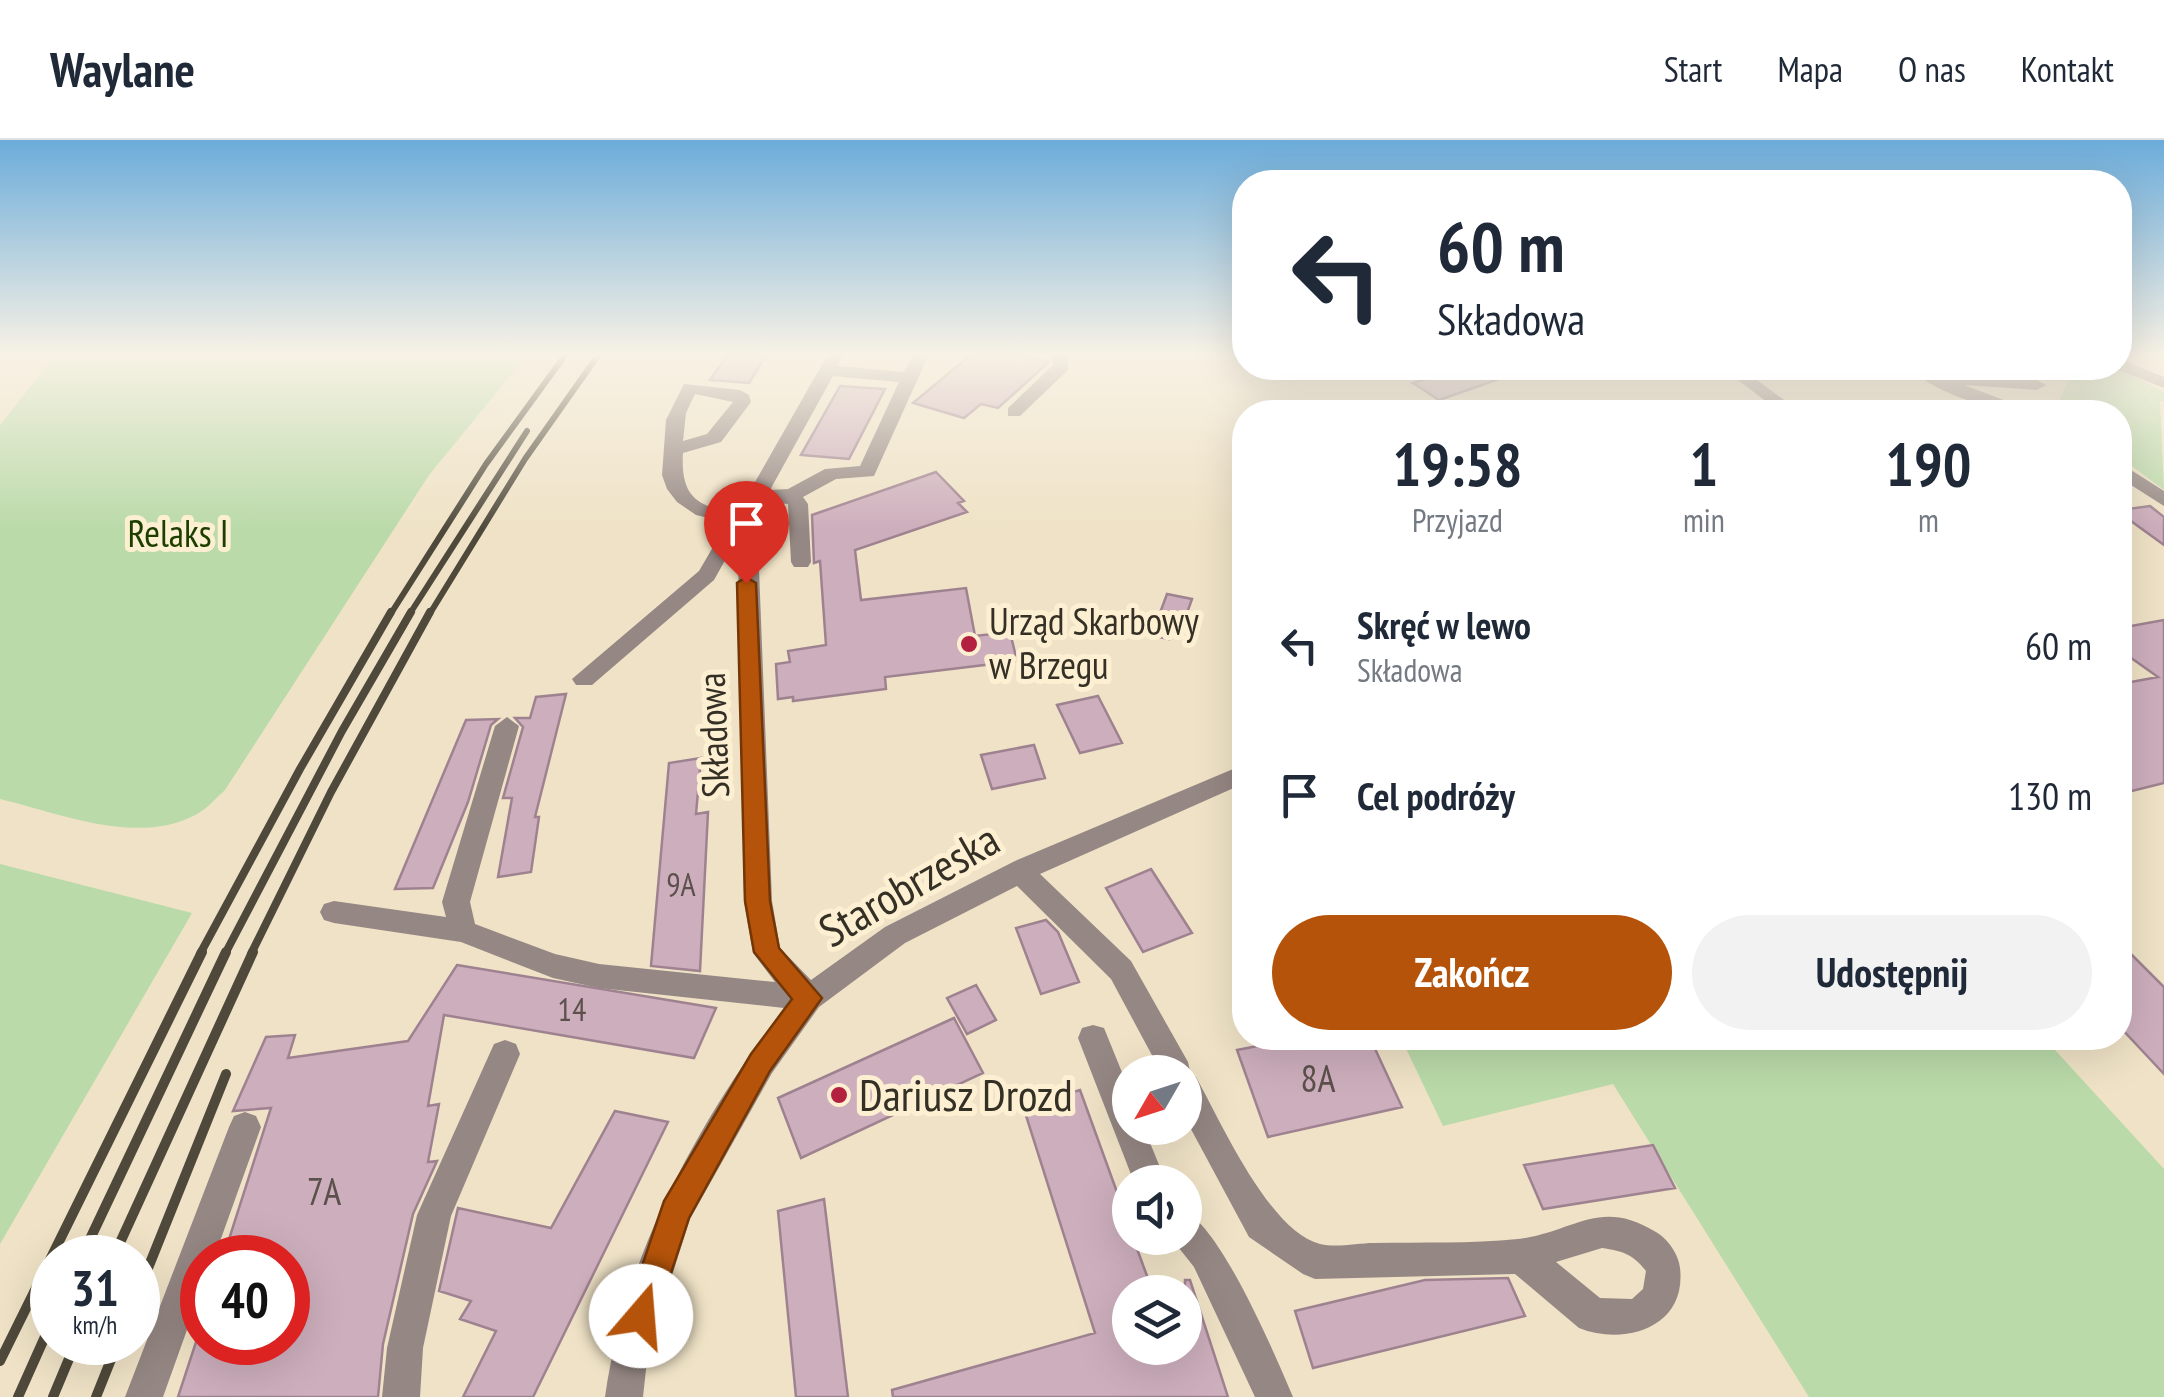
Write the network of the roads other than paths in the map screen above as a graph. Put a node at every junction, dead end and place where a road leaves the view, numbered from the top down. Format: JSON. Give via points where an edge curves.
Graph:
{"nodes":[{"id":1,"x":803,"y":413,"type":"edge"},
{"id":2,"x":895,"y":413,"type":"edge"},
{"id":3,"x":674,"y":450,"type":"dead end"},
{"id":4,"x":2132,"y":477,"type":"edge"},
{"id":5,"x":792,"y":495,"type":"junction"},
{"id":6,"x":758,"y":496,"type":"junction"},
{"id":7,"x":2164,"y":500,"type":"edge"},
{"id":8,"x":749,"y":533,"type":"junction"},
{"id":9,"x":800,"y":562,"type":"dead end"},
{"id":10,"x":584,"y":679,"type":"dead end"},
{"id":11,"x":507,"y":726,"type":"dead end"},
{"id":12,"x":1232,"y":779,"type":"edge"},
{"id":13,"x":1020,"y":872,"type":"junction"},
{"id":14,"x":334,"y":912,"type":"dead end"},
{"id":15,"x":462,"y":931,"type":"junction"},
{"id":16,"x":808,"y":998,"type":"junction"},
{"id":17,"x":1093,"y":1038,"type":"dead end"},
{"id":18,"x":505,"y":1054,"type":"dead end"},
{"id":19,"x":1168,"y":1055,"type":"edge"},
{"id":20,"x":1202,"y":1117,"type":"edge"},
{"id":21,"x":244,"y":1127,"type":"dead end"},
{"id":22,"x":1143,"y":1165,"type":"edge"},
{"id":23,"x":1202,"y":1250,"type":"edge"},
{"id":24,"x":1522,"y":1256,"type":"dead end"},
{"id":25,"x":144,"y":1397,"type":"edge"},
{"id":26,"x":401,"y":1397,"type":"edge"},
{"id":27,"x":624,"y":1397,"type":"edge"},
{"id":28,"x":1274,"y":1397,"type":"edge"}],
"edges":[{"from":1,"to":6,"type":"street","name":"Składowa"},
{"from":2,"to":5,"type":"street","via":[[867,472],[832,474]]},
{"from":3,"to":8,"type":"street","via":[[672,477],[681,496]]},
{"from":4,"to":7,"type":"street"},
{"from":5,"to":6,"type":"street"},
{"from":5,"to":9,"type":"street"},
{"from":6,"to":8,"type":"street","name":"Składowa"},
{"from":8,"to":10,"type":"street","via":[[720,551],[706,575]]},
{"from":8,"to":16,"type":"street","name":"Składowa","via":[[758,901],[767,952]]},
{"from":11,"to":15,"type":"street","via":[[456,902]]},
{"from":12,"to":13,"type":"street","name":"Starobrzeska"},
{"from":13,"to":16,"type":"street","name":"Starobrzeska","via":[[896,935]]},
{"from":13,"to":19,"type":"street","via":[[1120,970]]},
{"from":14,"to":15,"type":"street"},
{"from":15,"to":16,"type":"street","via":[[599,976]]},
{"from":16,"to":27,"type":"street","name":"Starobrzeska","via":[[760,1062],[675,1212],[630,1351]]},
{"from":17,"to":22,"type":"street"},
{"from":18,"to":26,"type":"street","via":[[434,1215]]},
{"from":20,"to":24,"type":"street","via":[[1261,1225],[1314,1262]]},
{"from":21,"to":25,"type":"street"},
{"from":23,"to":28,"type":"street"}]}
